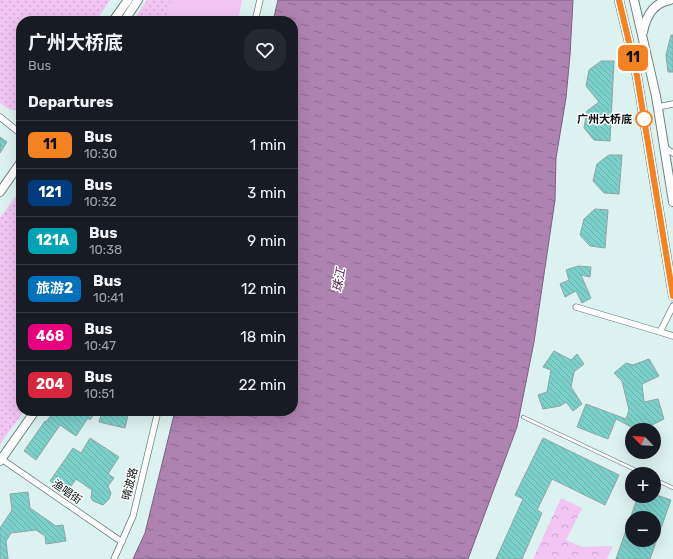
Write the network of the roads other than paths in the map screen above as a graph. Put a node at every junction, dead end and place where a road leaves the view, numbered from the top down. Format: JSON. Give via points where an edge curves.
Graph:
{"nodes":[{"id":1,"x":128,"y":0,"type":"edge"},
{"id":2,"x":138,"y":0,"type":"edge"},
{"id":3,"x":260,"y":0,"type":"edge"},
{"id":4,"x":619,"y":0,"type":"edge"},
{"id":5,"x":634,"y":0,"type":"edge"},
{"id":6,"x":670,"y":0,"type":"edge"},
{"id":7,"x":117,"y":16,"type":"edge"},
{"id":8,"x":127,"y":16,"type":"edge"},
{"id":9,"x":256,"y":16,"type":"edge"},
{"id":10,"x":642,"y":34,"type":"junction"},
{"id":11,"x":673,"y":104,"type":"edge"},
{"id":12,"x":658,"y":107,"type":"junction"},
{"id":13,"x":0,"y":117,"type":"edge"},
{"id":14,"x":16,"y":130,"type":"edge"},
{"id":15,"x":665,"y":148,"type":"junction"},
{"id":16,"x":673,"y":153,"type":"edge"},
{"id":17,"x":16,"y":169,"type":"edge"},
{"id":18,"x":0,"y":192,"type":"edge"},
{"id":19,"x":673,"y":202,"type":"edge"},
{"id":20,"x":673,"y":296,"type":"edge"},
{"id":21,"x":673,"y":306,"type":"edge"},
{"id":22,"x":576,"y":307,"type":"dead end"},
{"id":23,"x":660,"y":332,"type":"junction"},
{"id":24,"x":673,"y":336,"type":"edge"},
{"id":25,"x":31,"y":416,"type":"edge"},
{"id":26,"x":157,"y":416,"type":"edge"},
{"id":27,"x":523,"y":417,"type":"dead end"},
{"id":28,"x":0,"y":459,"type":"edge"},
{"id":29,"x":629,"y":467,"type":"edge"},
{"id":30,"x":661,"y":482,"type":"edge"},
{"id":31,"x":673,"y":488,"type":"edge"},
{"id":32,"x":122,"y":542,"type":"junction"},
{"id":33,"x":114,"y":559,"type":"edge"}],
"edges":[{"from":1,"to":7,"type":"main road"},
{"from":2,"to":8,"type":"main road"},
{"from":3,"to":9,"type":"street"},
{"from":4,"to":20,"type":"main road","via":[[637,76]]},
{"from":5,"to":10,"type":"main road"},
{"from":6,"to":10,"type":"main road","via":[[652,9]]},
{"from":10,"to":12,"type":"main road"},
{"from":11,"to":12,"type":"street"},
{"from":12,"to":15,"type":"main road"},
{"from":13,"to":14,"type":"street"},
{"from":15,"to":16,"type":"street"},
{"from":15,"to":19,"type":"main road"},
{"from":17,"to":18,"type":"main road"},
{"from":21,"to":23,"type":"street"},
{"from":22,"to":23,"type":"street"},
{"from":23,"to":24,"type":"street"},
{"from":25,"to":28,"type":"main road"},
{"from":26,"to":32,"type":"street","name":"晴波路","via":[[133,516]]},
{"from":27,"to":29,"type":"lane"},
{"from":28,"to":32,"type":"street","name":"渔唱街"},
{"from":30,"to":31,"type":"lane"},
{"from":32,"to":33,"type":"street","name":"晴波路"}]}
